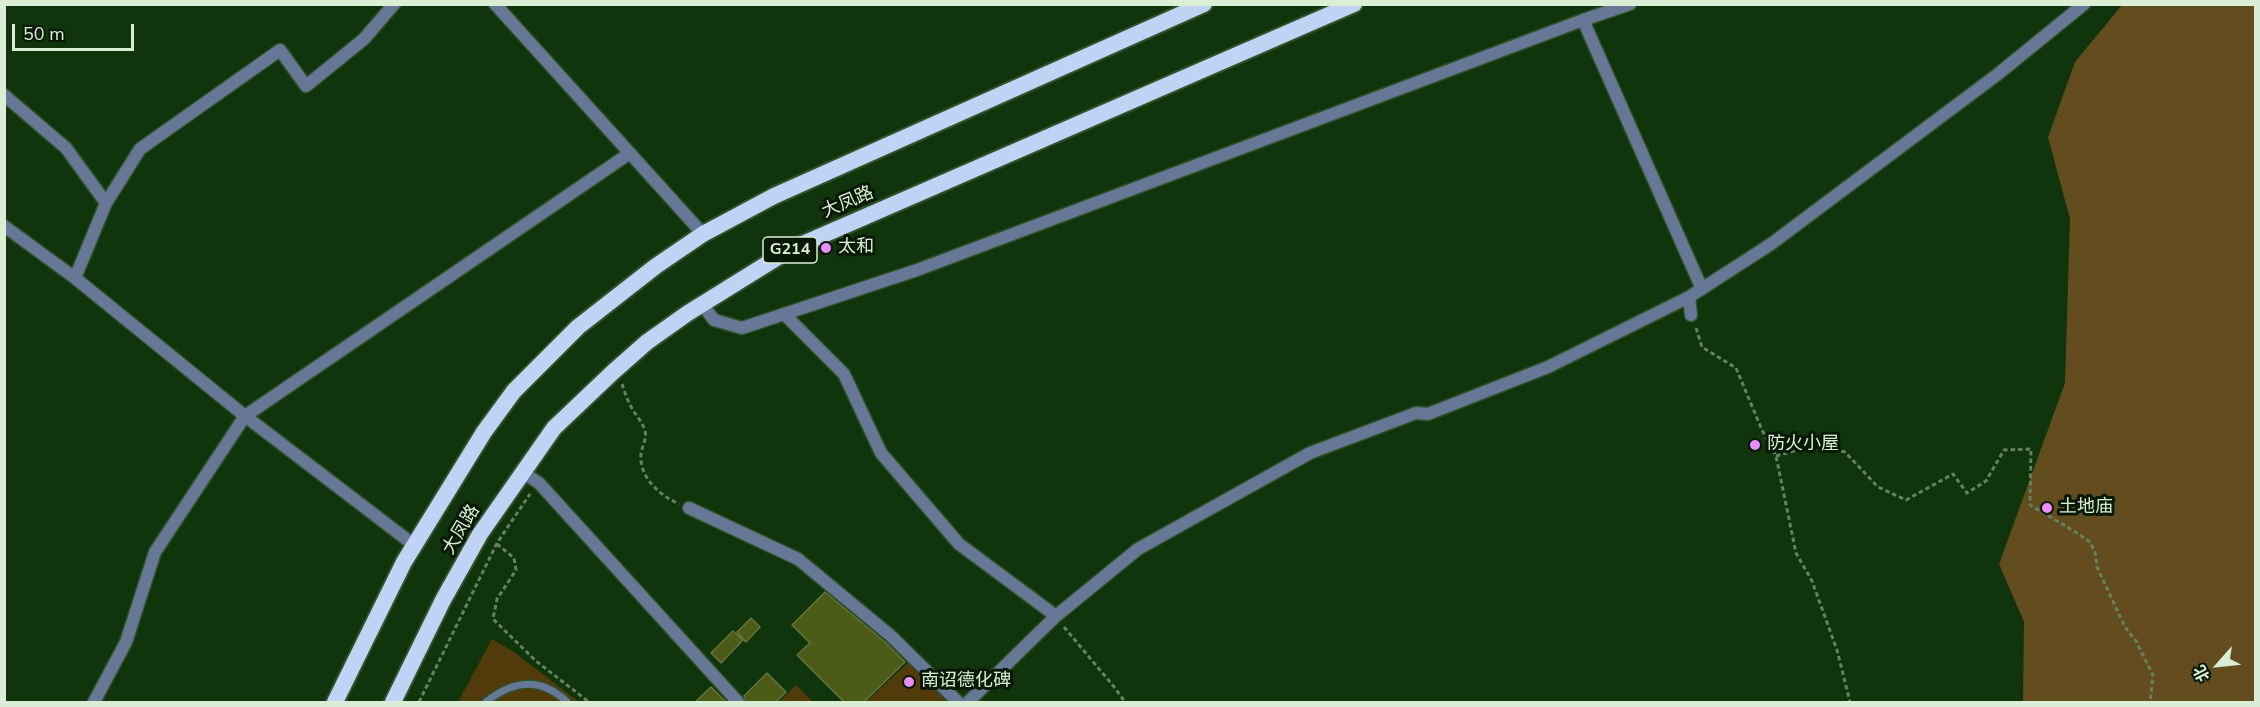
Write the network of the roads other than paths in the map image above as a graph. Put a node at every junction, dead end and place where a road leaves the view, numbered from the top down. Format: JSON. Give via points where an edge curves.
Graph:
{"nodes":[{"id":1,"x":394,"y":4,"type":"edge"},
{"id":2,"x":495,"y":4,"type":"edge"},
{"id":3,"x":1204,"y":4,"type":"edge"},
{"id":4,"x":1354,"y":4,"type":"edge"},
{"id":5,"x":1630,"y":4,"type":"edge"},
{"id":6,"x":2084,"y":4,"type":"edge"},
{"id":7,"x":1583,"y":20,"type":"junction"},
{"id":8,"x":4,"y":95,"type":"edge"},
{"id":9,"x":630,"y":153,"type":"junction"},
{"id":10,"x":106,"y":203,"type":"junction"},
{"id":11,"x":4,"y":226,"type":"edge"},
{"id":12,"x":703,"y":234,"type":"junction"},
{"id":13,"x":75,"y":278,"type":"junction"},
{"id":14,"x":1702,"y":289,"type":"junction"},
{"id":15,"x":1689,"y":297,"type":"junction"},
{"id":16,"x":702,"y":303,"type":"junction"},
{"id":17,"x":784,"y":314,"type":"junction"},
{"id":18,"x":1691,"y":315,"type":"road end"},
{"id":19,"x":245,"y":416,"type":"junction"},
{"id":20,"x":522,"y":472,"type":"junction"},
{"id":21,"x":688,"y":508,"type":"dead end"},
{"id":22,"x":414,"y":545,"type":"junction"},
{"id":23,"x":1056,"y":616,"type":"junction"},
{"id":24,"x":94,"y":702,"type":"edge"},
{"id":25,"x":335,"y":702,"type":"edge"},
{"id":26,"x":393,"y":702,"type":"edge"},
{"id":27,"x":486,"y":702,"type":"edge"},
{"id":28,"x":567,"y":702,"type":"edge"},
{"id":29,"x":738,"y":702,"type":"edge"},
{"id":30,"x":958,"y":702,"type":"edge"},
{"id":31,"x":968,"y":702,"type":"edge"}],
"edges":[{"from":1,"to":10,"type":"street","via":[[364,39],[306,86],[280,50],[140,149]]},
{"from":2,"to":9,"type":"street"},
{"from":3,"to":12,"type":"highway","name":"大凤路","via":[[774,196]]},
{"from":4,"to":16,"type":"highway","name":"大凤路","number":"G214","via":[[791,249]]},
{"from":5,"to":7,"type":"street"},
{"from":6,"to":14,"type":"street","via":[[1998,74],[1789,230]]},
{"from":7,"to":14,"type":"street"},
{"from":7,"to":17,"type":"street","via":[[917,270]]},
{"from":8,"to":10,"type":"street","via":[[66,148]]},
{"from":9,"to":12,"type":"street"},
{"from":9,"to":19,"type":"street"},
{"from":10,"to":13,"type":"street"},
{"from":11,"to":13,"type":"street"},
{"from":12,"to":22,"type":"highway","name":"大凤路","via":[[578,327],[514,391]]},
{"from":13,"to":19,"type":"street"},
{"from":14,"to":15,"type":"street"},
{"from":15,"to":18,"type":"street"},
{"from":15,"to":23,"type":"street","via":[[1548,367],[1428,414],[1416,413],[1310,453],[1138,549]]},
{"from":16,"to":17,"type":"street","via":[[714,320],[742,328]]},
{"from":16,"to":20,"type":"highway","name":"大凤路","number":"G214","via":[[613,372],[554,428]]},
{"from":17,"to":23,"type":"street","via":[[844,374],[882,453],[959,544]]},
{"from":19,"to":22,"type":"street"},
{"from":19,"to":24,"type":"street","via":[[155,552],[126,642]]},
{"from":20,"to":26,"type":"highway","name":"大凤路","number":"G214","via":[[480,534]]},
{"from":20,"to":29,"type":"street","via":[[539,483]]},
{"from":21,"to":30,"type":"street","via":[[798,559],[891,636]]},
{"from":22,"to":25,"type":"highway","name":"大凤路"},
{"from":23,"to":31,"type":"street"},
{"from":27,"to":28,"type":"lane","via":[[526,684],[552,690]]}]}
